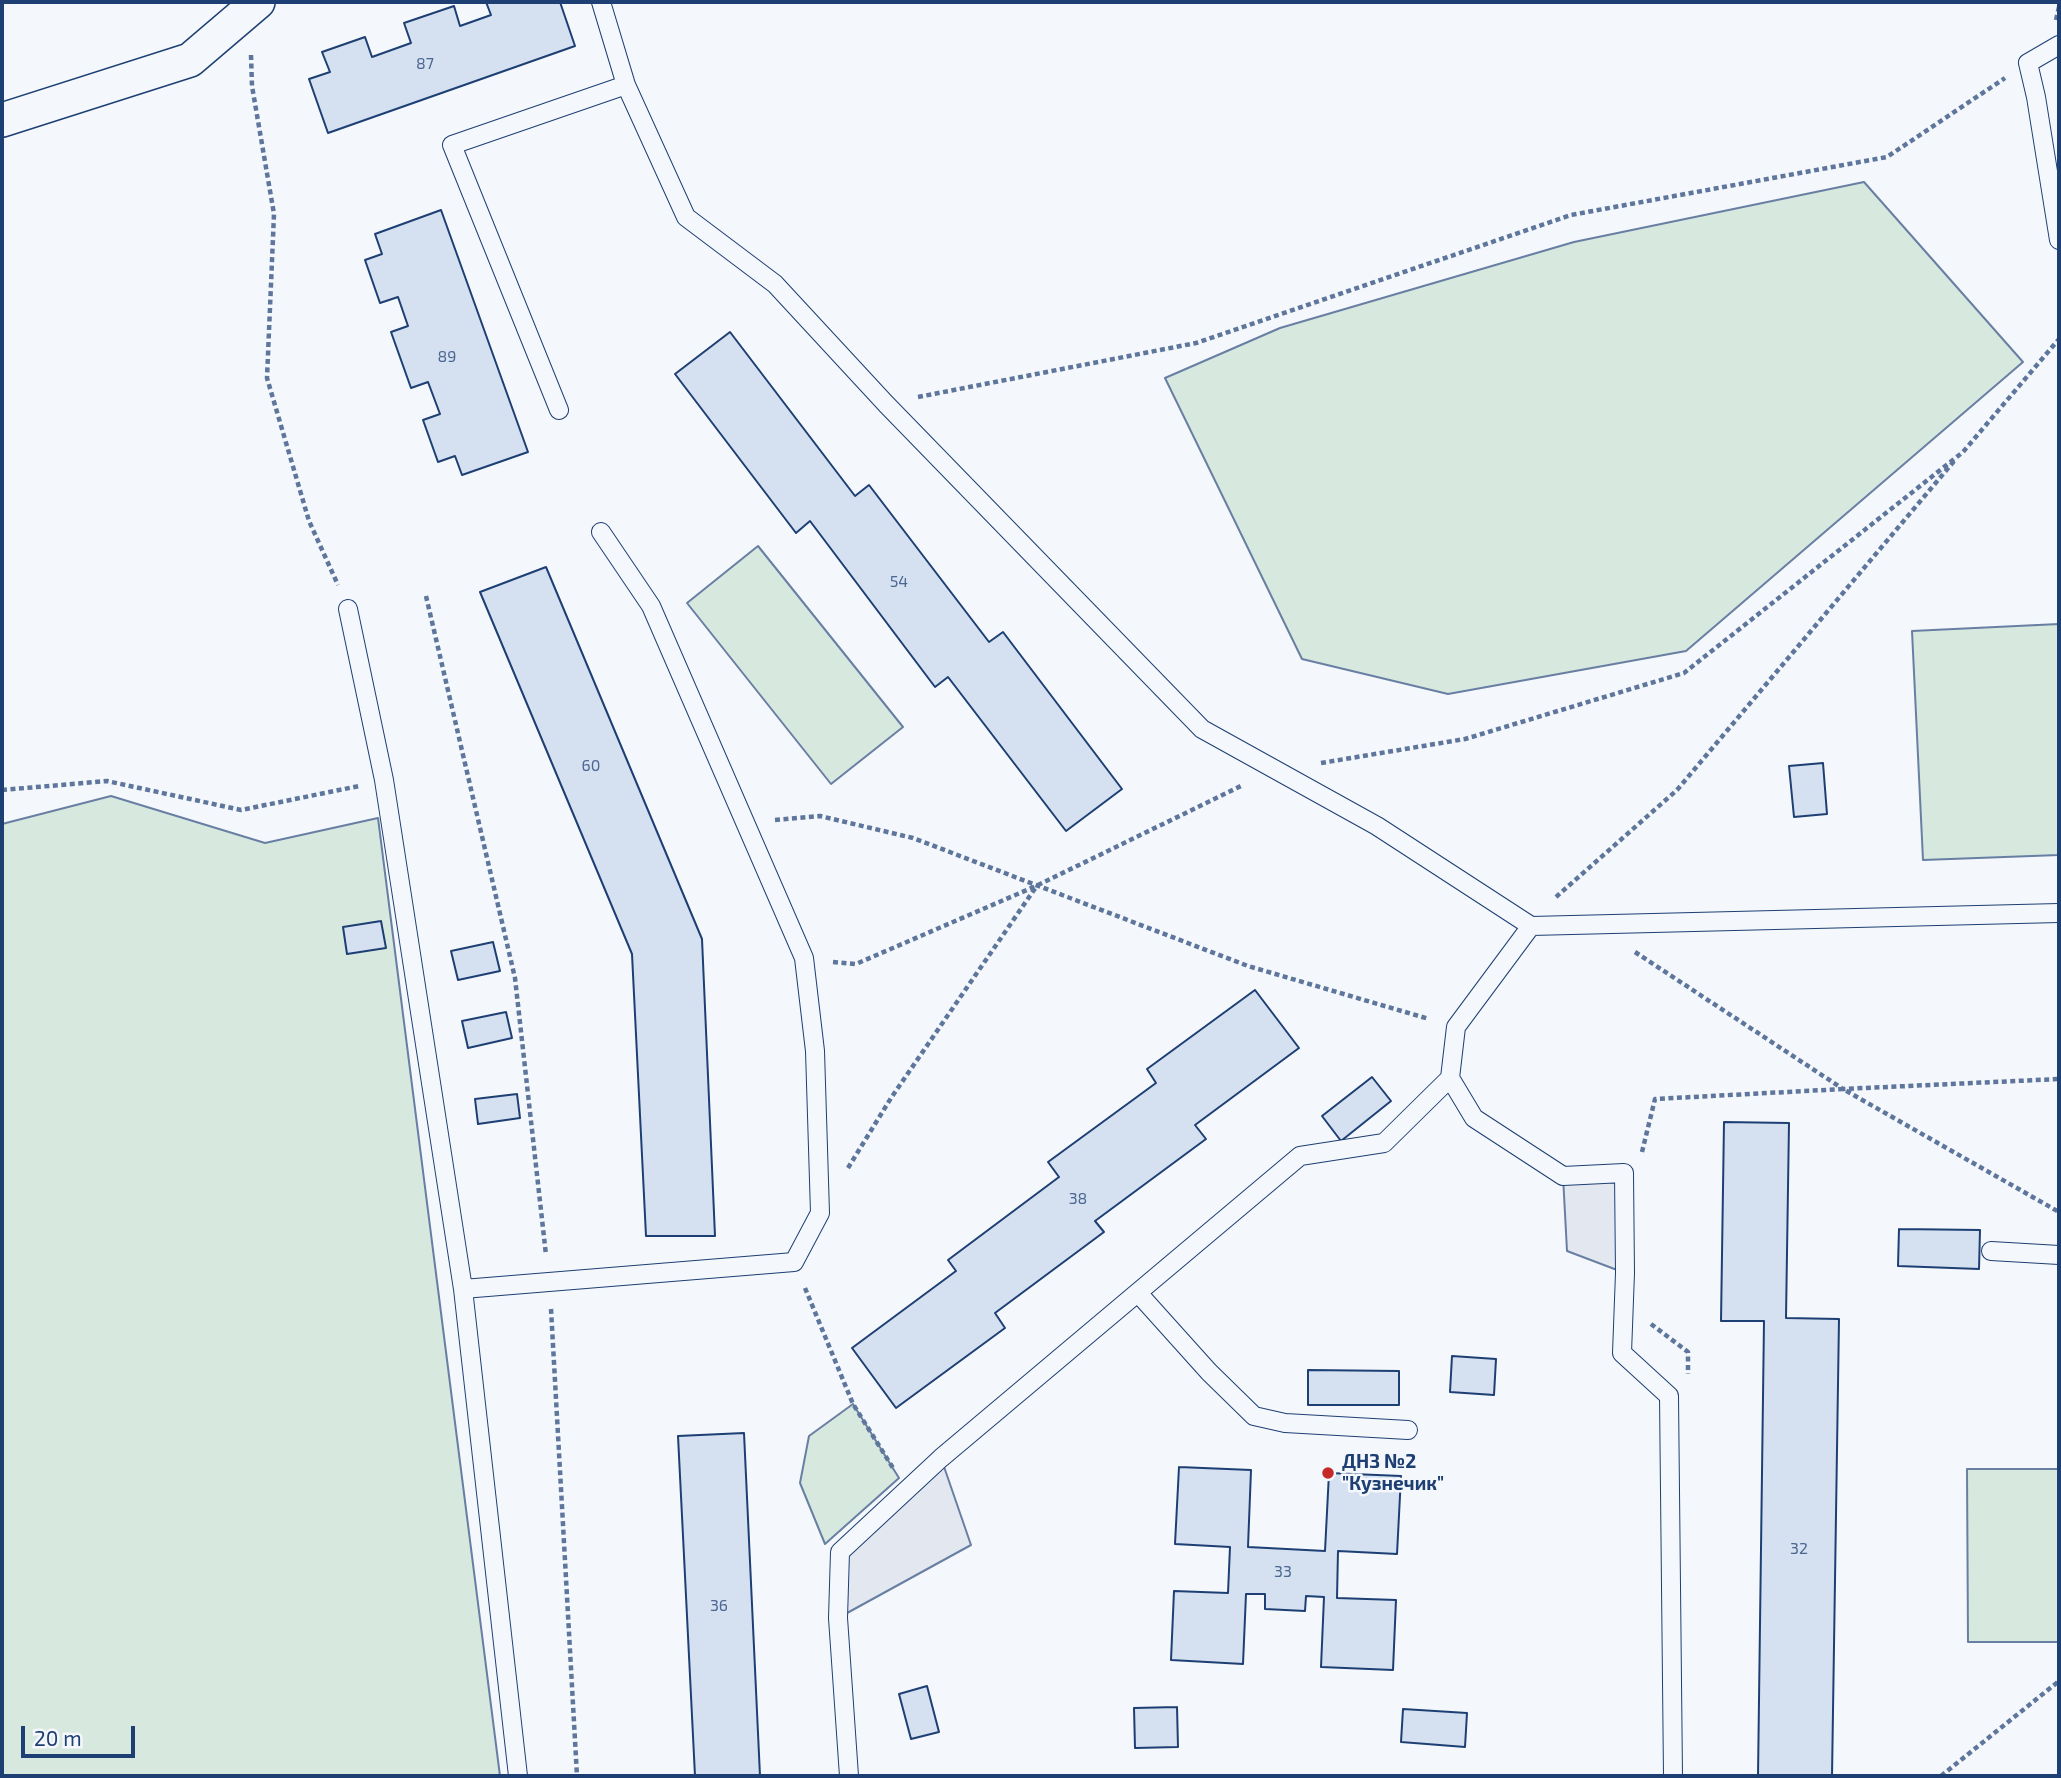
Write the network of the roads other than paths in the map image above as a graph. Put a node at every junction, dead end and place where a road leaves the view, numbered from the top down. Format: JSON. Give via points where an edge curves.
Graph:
{"nodes":[{"id":1,"x":601,"y":2,"type":"edge"},
{"id":2,"x":254,"y":6,"type":"edge"},
{"id":3,"x":2059,"y":45,"type":"edge"},
{"id":4,"x":626,"y":85,"type":"junction"},
{"id":5,"x":2,"y":120,"type":"edge"},
{"id":6,"x":2058,"y":216,"type":"edge"},
{"id":7,"x":2059,"y":240,"type":"edge"},
{"id":8,"x":559,"y":410,"type":"dead end"},
{"id":9,"x":601,"y":533,"type":"dead end"},
{"id":10,"x":348,"y":609,"type":"road end"},
{"id":11,"x":2059,"y":914,"type":"edge"},
{"id":12,"x":1531,"y":926,"type":"junction"},
{"id":13,"x":1450,"y":1078,"type":"junction"},
{"id":14,"x":1991,"y":1251,"type":"dead end"},
{"id":15,"x":2059,"y":1255,"type":"edge"},
{"id":16,"x":463,"y":1289,"type":"junction"},
{"id":17,"x":1138,"y":1293,"type":"junction"},
{"id":18,"x":1408,"y":1430,"type":"dead end"},
{"id":19,"x":518,"y":1776,"type":"edge"},
{"id":20,"x":849,"y":1776,"type":"edge"},
{"id":21,"x":1673,"y":1776,"type":"edge"}],
"edges":[{"from":1,"to":4,"type":"lane"},
{"from":2,"to":5,"type":"street","via":[[190,60]]},
{"from":3,"to":6,"type":"lane","via":[[2028,63]]},
{"from":4,"to":8,"type":"lane","via":[[452,145]]},
{"from":4,"to":12,"type":"lane","via":[[686,217],[775,284],[1202,729],[1377,825]]},
{"from":6,"to":7,"type":"lane"},
{"from":9,"to":16,"type":"lane","via":[[651,606],[804,958],[815,1051],[820,1213],[794,1262]]},
{"from":10,"to":16,"type":"lane","via":[[384,780]]},
{"from":11,"to":12,"type":"lane"},
{"from":12,"to":13,"type":"lane","via":[[1457,1027]]},
{"from":13,"to":17,"type":"lane","via":[[1384,1143],[1300,1156]]},
{"from":13,"to":21,"type":"lane","via":[[1474,1118],[1563,1176],[1624,1173],[1622,1353],[1669,1396]]},
{"from":14,"to":15,"type":"lane"},
{"from":16,"to":19,"type":"lane"},
{"from":17,"to":18,"type":"lane","via":[[1254,1416],[1284,1423]]},
{"from":17,"to":20,"type":"lane","via":[[941,1458],[840,1552],[838,1618]]}]}
